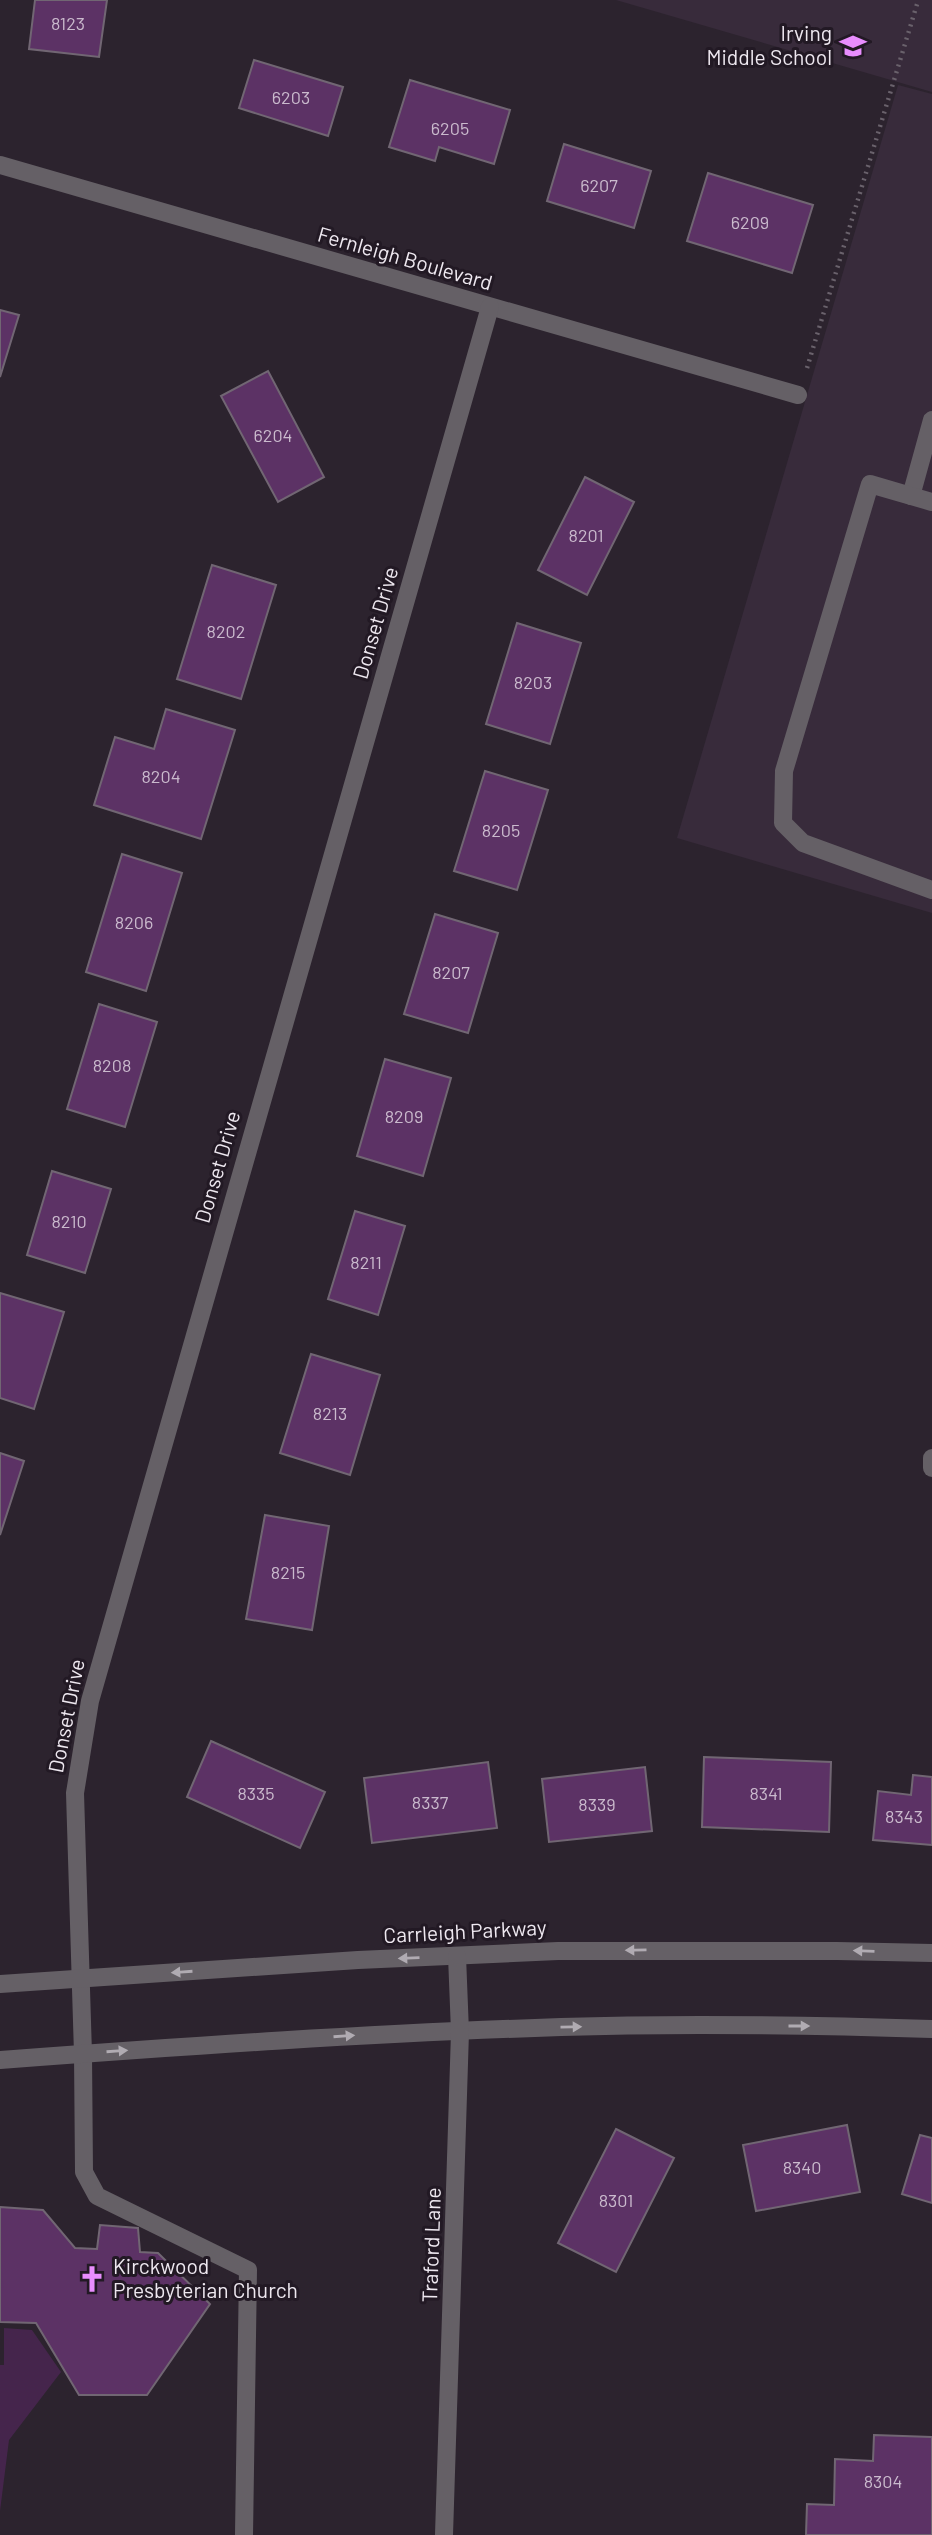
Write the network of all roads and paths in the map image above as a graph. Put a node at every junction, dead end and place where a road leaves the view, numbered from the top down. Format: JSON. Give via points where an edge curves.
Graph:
{"nodes":[{"id":1,"x":918,"y":1,"type":"edge"},
{"id":2,"x":0,"y":165,"type":"edge"},
{"id":3,"x":491,"y":307,"type":"junction"},
{"id":4,"x":798,"y":396,"type":"joint"},
{"id":5,"x":932,"y":420,"type":"edge"},
{"id":6,"x":911,"y":496,"type":"junction"},
{"id":7,"x":932,"y":502,"type":"edge"},
{"id":8,"x":932,"y":890,"type":"edge"},
{"id":9,"x":932,"y":1458,"type":"edge"},
{"id":10,"x":932,"y":1468,"type":"edge"},
{"id":11,"x":932,"y":1953,"type":"edge"},
{"id":12,"x":457,"y":1956,"type":"junction"},
{"id":13,"x":80,"y":1978,"type":"junction"},
{"id":14,"x":0,"y":1984,"type":"edge"},
{"id":15,"x":932,"y":2029,"type":"edge"},
{"id":16,"x":460,"y":2032,"type":"junction"},
{"id":17,"x":83,"y":2054,"type":"junction"},
{"id":18,"x":0,"y":2060,"type":"edge"},
{"id":19,"x":244,"y":2535,"type":"edge"},
{"id":20,"x":444,"y":2535,"type":"edge"}],
"edges":[{"from":1,"to":4,"type":"path"},
{"from":2,"to":3,"type":"street","name":"Fernleigh Boulevard"},
{"from":3,"to":4,"type":"street","name":"Fernleigh Boulevard"},
{"from":3,"to":13,"type":"street","name":"Donset Drive","via":[[90,1701],[75,1793]]},
{"from":5,"to":6,"type":"street"},
{"from":6,"to":7,"type":"street"},
{"from":6,"to":8,"type":"street","via":[[870,484],[784,771],[783,823],[803,843]]},
{"from":9,"to":10,"type":"street"},
{"from":11,"to":12,"type":"street","name":"Carrleigh Parkway","one_way":true,"via":[[663,1950]]},
{"from":12,"to":13,"type":"street","name":"Carrleigh Parkway","one_way":true},
{"from":12,"to":16,"type":"street","name":"Traford Lane"},
{"from":13,"to":14,"type":"street","name":"Carrleigh Parkway"},
{"from":13,"to":17,"type":"street","name":"Donset Drive"},
{"from":16,"to":15,"type":"street","one_way":true,"via":[[663,2025]]},
{"from":17,"to":16,"type":"street","one_way":true},
{"from":16,"to":20,"type":"street","name":"Traford Lane"},
{"from":17,"to":18,"type":"street"},
{"from":17,"to":19,"type":"street","name":"Donset Drive","via":[[84,2172],[97,2196],[247,2270]]}]}
